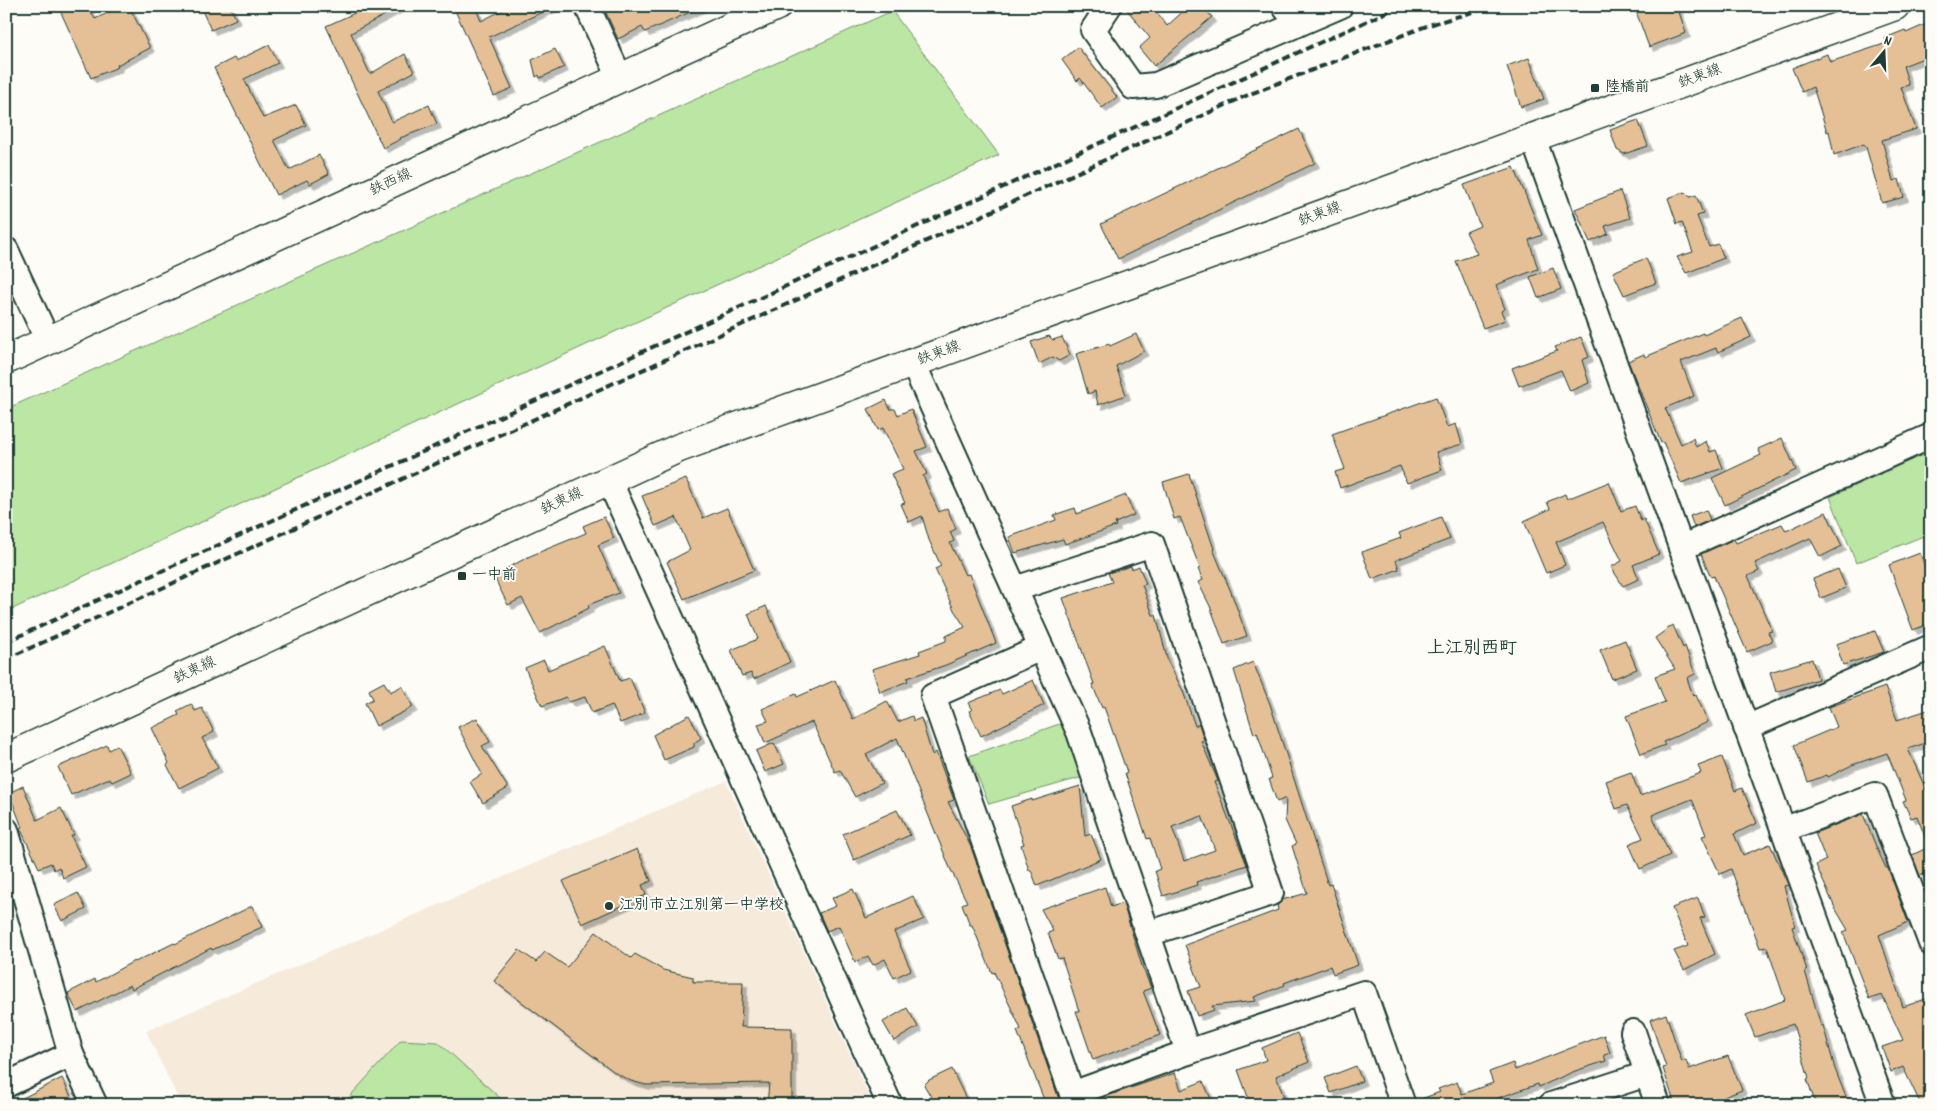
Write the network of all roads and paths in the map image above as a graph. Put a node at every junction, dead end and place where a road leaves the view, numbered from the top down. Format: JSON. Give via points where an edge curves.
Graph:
{"nodes":[{"id":1,"x":587,"y":6,"type":"edge"},
{"id":2,"x":777,"y":6,"type":"edge"},
{"id":3,"x":1109,"y":6,"type":"edge"},
{"id":4,"x":1340,"y":6,"type":"edge"},
{"id":5,"x":1895,"y":6,"type":"edge"},
{"id":6,"x":1291,"y":15,"type":"edge"},
{"id":7,"x":620,"y":78,"type":"junction"},
{"id":8,"x":1533,"y":138,"type":"junction"},
{"id":9,"x":6,"y":250,"type":"edge"},
{"id":10,"x":48,"y":341,"type":"junction"},
{"id":11,"x":6,"y":360,"type":"edge"},
{"id":12,"x":913,"y":363,"type":"junction"},
{"id":13,"x":1931,"y":436,"type":"edge"},
{"id":14,"x":609,"y":480,"type":"junction"},
{"id":15,"x":1681,"y":548,"type":"junction"},
{"id":16,"x":1015,"y":589,"type":"junction"},
{"id":17,"x":1931,"y":647,"type":"edge"},
{"id":18,"x":1041,"y":648,"type":"junction"},
{"id":19,"x":1746,"y":728,"type":"junction"},
{"id":20,"x":6,"y":758,"type":"edge"},
{"id":21,"x":6,"y":830,"type":"edge"},
{"id":22,"x":1783,"y":830,"type":"junction"},
{"id":23,"x":1148,"y":934,"type":"junction"},
{"id":24,"x":1931,"y":943,"type":"edge"},
{"id":25,"x":1633,"y":1032,"type":"dead end"},
{"id":26,"x":1188,"y":1052,"type":"junction"},
{"id":27,"x":71,"y":1054,"type":"junction"},
{"id":28,"x":1647,"y":1074,"type":"junction"},
{"id":29,"x":6,"y":1085,"type":"edge"},
{"id":30,"x":1074,"y":1100,"type":"edge"},
{"id":31,"x":95,"y":1105,"type":"edge"},
{"id":32,"x":890,"y":1105,"type":"edge"},
{"id":33,"x":1402,"y":1105,"type":"edge"},
{"id":34,"x":1551,"y":1105,"type":"edge"},
{"id":35,"x":1658,"y":1105,"type":"edge"},
{"id":36,"x":1883,"y":1105,"type":"edge"}],
"edges":[{"from":1,"to":7,"type":"street"},
{"from":2,"to":7,"type":"street","name":"鉄西線"},
{"from":3,"to":6,"type":"street","via":[[1093,30],[1133,87],[1156,85]]},
{"from":4,"to":6,"type":"street"},
{"from":5,"to":8,"type":"street","name":"鉄東線"},
{"from":7,"to":10,"type":"street","name":"鉄西線"},
{"from":8,"to":12,"type":"street","name":"鉄東線"},
{"from":8,"to":15,"type":"street"},
{"from":9,"to":10,"type":"street"},
{"from":10,"to":11,"type":"street","name":"鉄西線"},
{"from":12,"to":14,"type":"street","name":"鉄東線","via":[[679,448]]},
{"from":12,"to":16,"type":"street"},
{"from":13,"to":15,"type":"street"},
{"from":14,"to":20,"type":"street","name":"鉄東線"},
{"from":14,"to":32,"type":"street"},
{"from":15,"to":19,"type":"street"},
{"from":16,"to":18,"type":"street"},
{"from":16,"to":23,"type":"street","via":[[1152,544],[1271,893]]},
{"from":17,"to":19,"type":"street"},
{"from":18,"to":23,"type":"street","via":[[1079,732]]},
{"from":18,"to":30,"type":"street","via":[[933,696]]},
{"from":19,"to":22,"type":"street"},
{"from":21,"to":27,"type":"street"},
{"from":22,"to":24,"type":"street","via":[[1875,795]]},
{"from":22,"to":36,"type":"street"},
{"from":23,"to":26,"type":"street"},
{"from":25,"to":28,"type":"street"},
{"from":26,"to":30,"type":"street"},
{"from":26,"to":33,"type":"street","via":[[1364,993]]},
{"from":27,"to":29,"type":"street"},
{"from":27,"to":31,"type":"street"},
{"from":28,"to":34,"type":"street"},
{"from":28,"to":35,"type":"street"}]}
